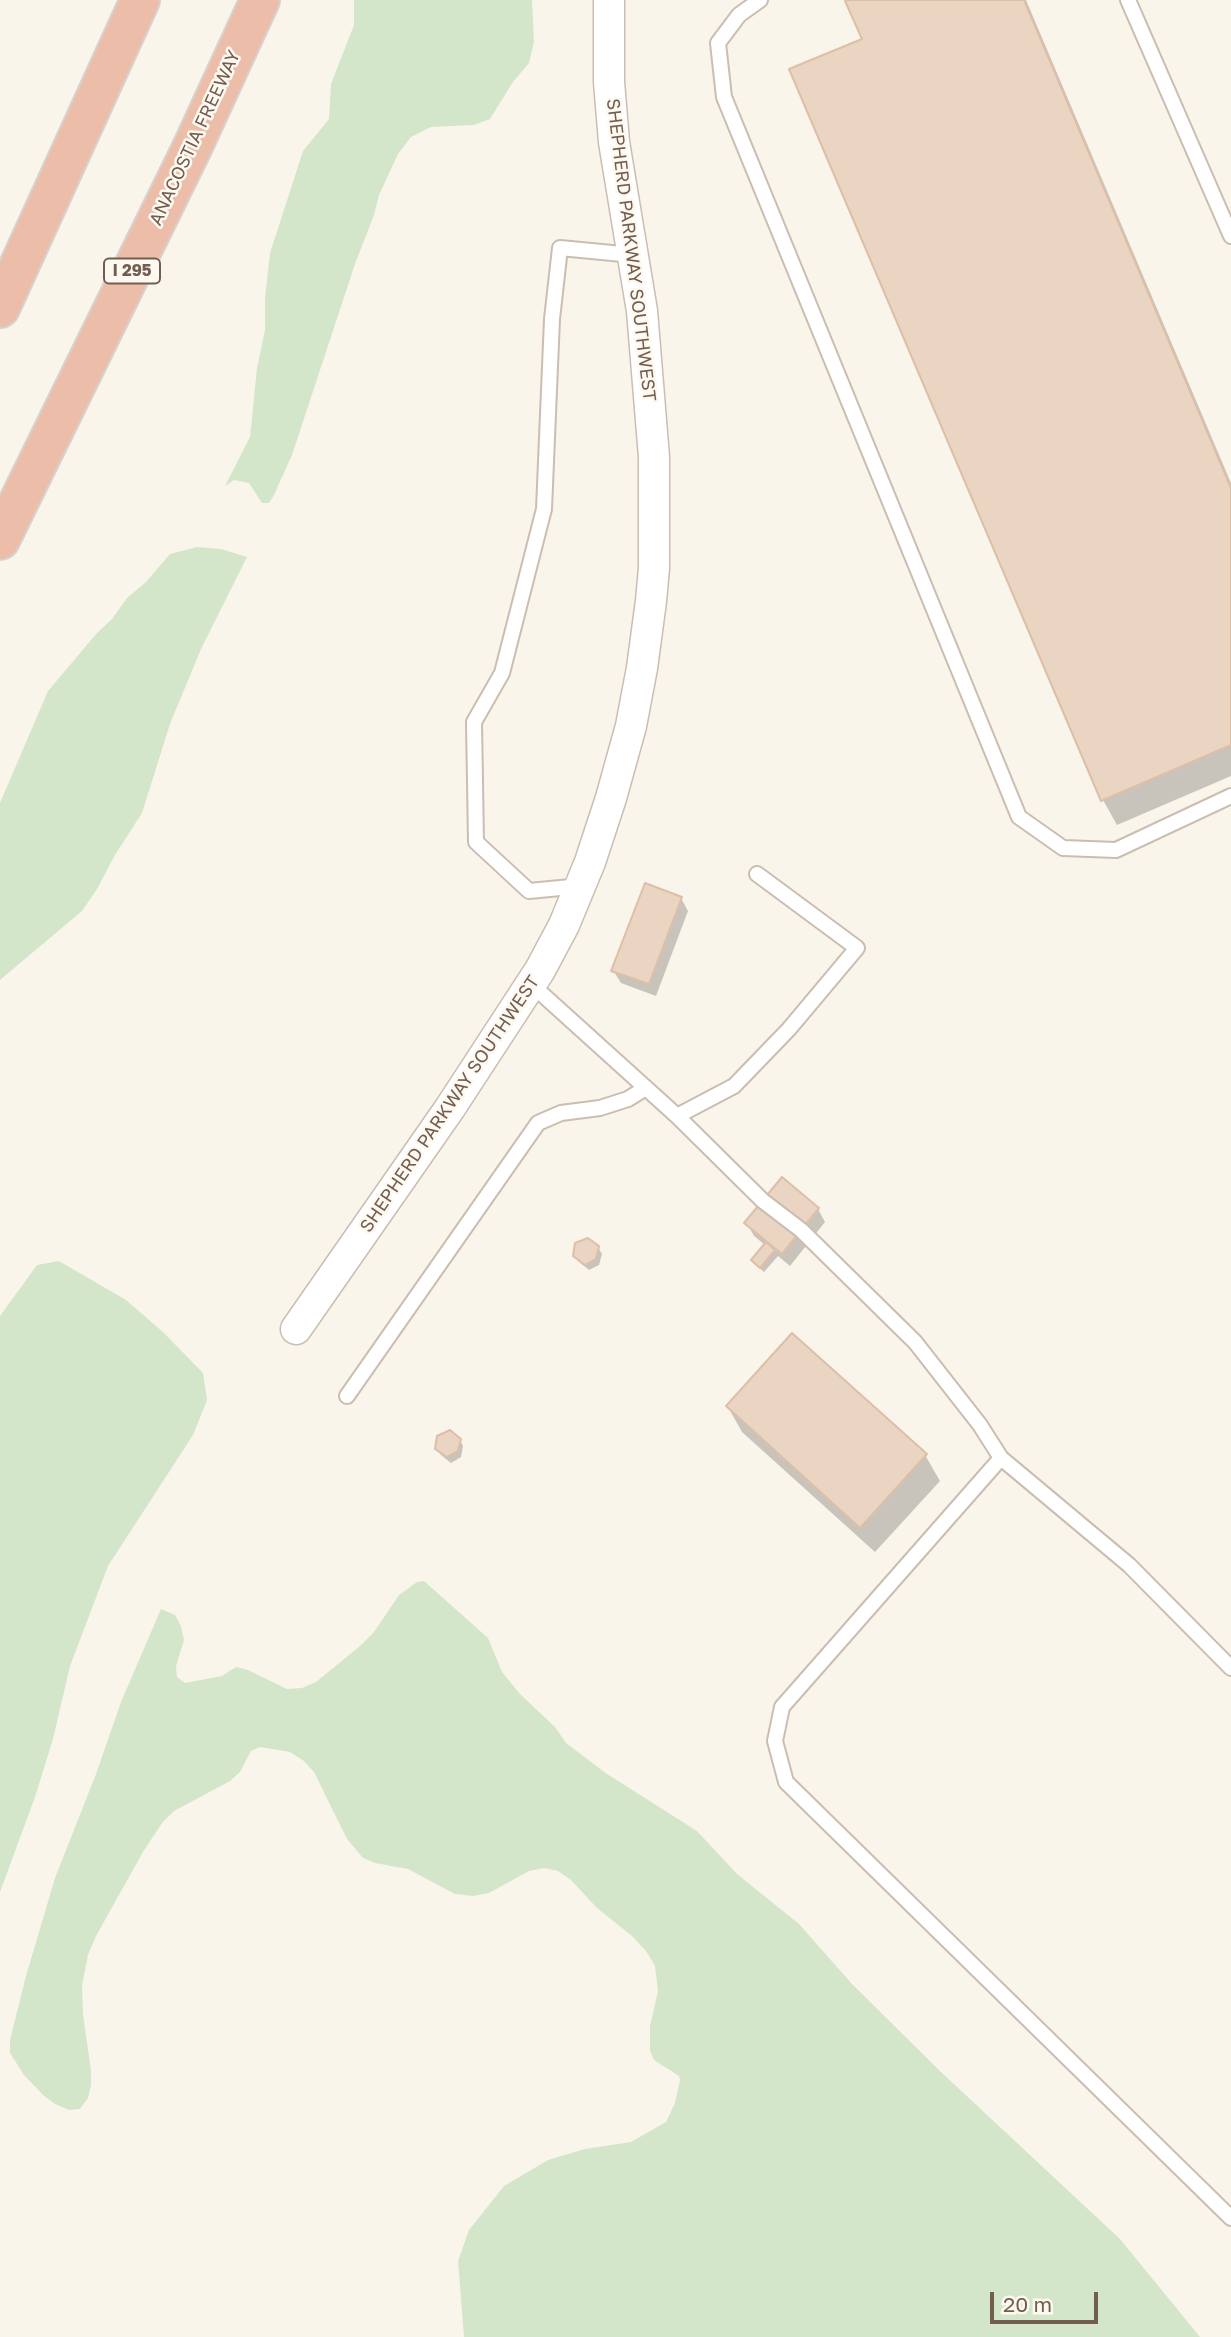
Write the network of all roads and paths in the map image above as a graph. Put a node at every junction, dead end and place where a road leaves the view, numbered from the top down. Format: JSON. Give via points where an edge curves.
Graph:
{"nodes":[{"id":1,"x":141,"y":0,"type":"edge"},
{"id":2,"x":260,"y":0,"type":"edge"},
{"id":3,"x":609,"y":0,"type":"edge"},
{"id":4,"x":760,"y":0,"type":"edge"},
{"id":5,"x":1128,"y":0,"type":"edge"},
{"id":6,"x":1227,"y":219,"type":"edge"},
{"id":7,"x":1231,"y":236,"type":"edge"},
{"id":8,"x":634,"y":255,"type":"junction"},
{"id":9,"x":0,"y":308,"type":"edge"},
{"id":10,"x":0,"y":540,"type":"edge"},
{"id":11,"x":1231,"y":796,"type":"edge"},
{"id":12,"x":757,"y":874,"type":"dead end"},
{"id":13,"x":580,"y":886,"type":"junction"},
{"id":14,"x":532,"y":985,"type":"junction"},
{"id":15,"x":644,"y":1089,"type":"junction"},
{"id":16,"x":677,"y":1115,"type":"junction"},
{"id":17,"x":296,"y":1329,"type":"dead end"},
{"id":18,"x":347,"y":1396,"type":"dead end"},
{"id":19,"x":1001,"y":1458,"type":"junction"},
{"id":20,"x":1231,"y":1668,"type":"edge"},
{"id":21,"x":1231,"y":2218,"type":"edge"}],
"edges":[{"from":1,"to":9,"type":"highway"},
{"from":2,"to":10,"type":"highway","name":"ANACOSTIA FREEWAY","number":"I 295"},
{"from":3,"to":8,"type":"street","name":"SHEPHERD PARKWAY SOUTHWEST","via":[[614,142]]},
{"from":4,"to":11,"type":"lane","via":[[739,15],[718,43],[724,97],[1019,817],[1063,848],[1116,850]]},
{"from":5,"to":6,"type":"lane"},
{"from":6,"to":7,"type":"lane"},
{"from":8,"to":13,"type":"street","name":"SHEPHERD PARKWAY SOUTHWEST","via":[[653,421],[651,601],[631,726],[605,820]]},
{"from":8,"to":13,"type":"lane","via":[[560,247],[552,319],[544,509],[502,673],[474,722],[476,842],[530,891]]},
{"from":12,"to":16,"type":"lane","via":[[857,948],[734,1086]]},
{"from":13,"to":14,"type":"street","name":"SHEPHERD PARKWAY SOUTHWEST"},
{"from":14,"to":15,"type":"lane"},
{"from":14,"to":17,"type":"street","name":"SHEPHERD PARKWAY SOUTHWEST"},
{"from":15,"to":16,"type":"lane"},
{"from":15,"to":18,"type":"lane","via":[[600,1108],[561,1113],[538,1123]]},
{"from":16,"to":19,"type":"lane","via":[[915,1342]]},
{"from":19,"to":20,"type":"lane","via":[[1129,1564]]},
{"from":19,"to":21,"type":"lane","via":[[782,1707],[775,1741],[786,1782]]}]}
